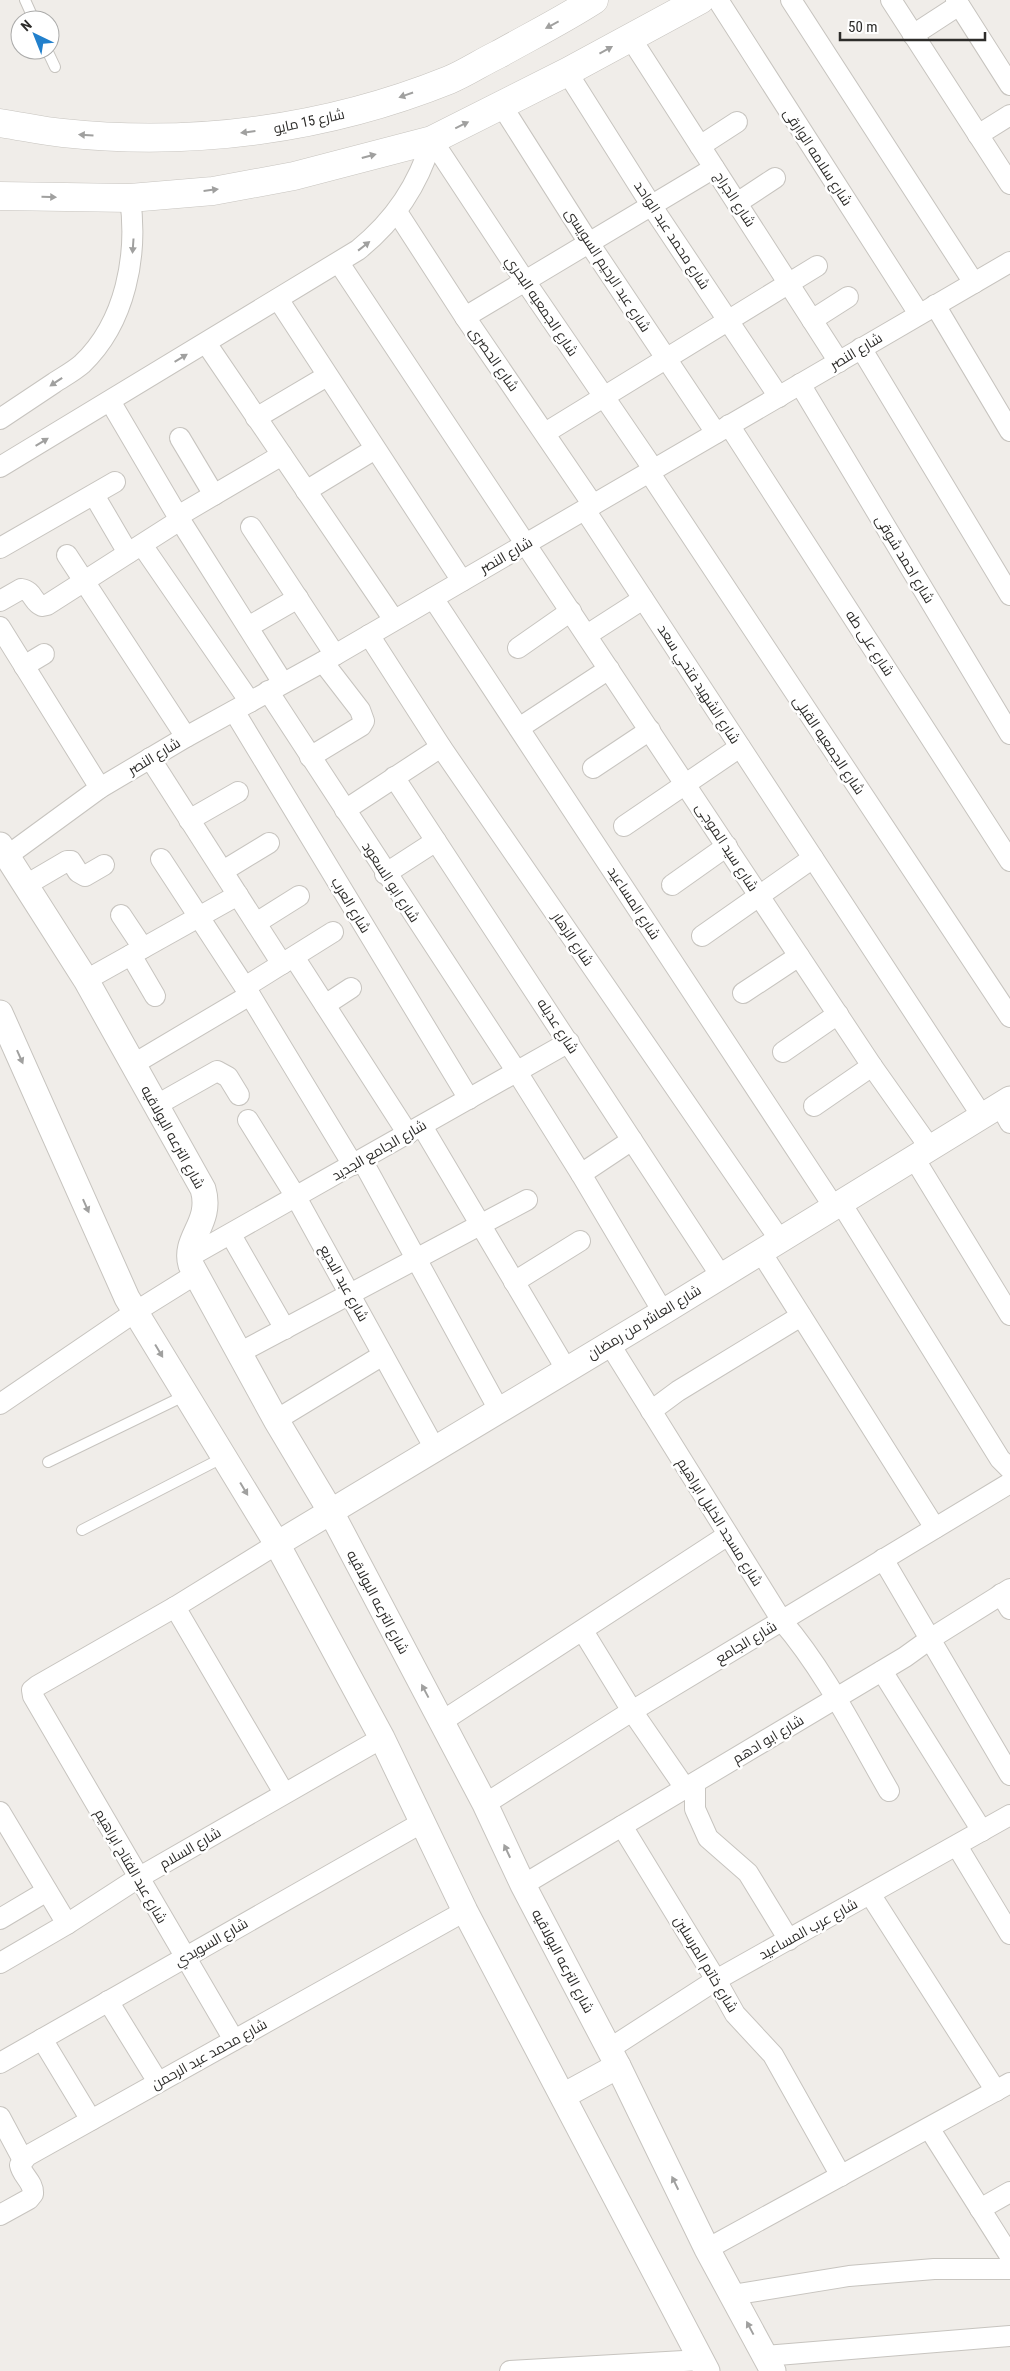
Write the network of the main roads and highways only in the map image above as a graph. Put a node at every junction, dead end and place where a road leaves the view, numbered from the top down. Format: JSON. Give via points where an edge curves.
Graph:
{"nodes":[{"id":1,"x":594,"y":0,"type":"edge"},
{"id":2,"x":700,"y":0,"type":"edge"},
{"id":3,"x":0,"y":123,"type":"edge"},
{"id":4,"x":0,"y":196,"type":"edge"}],
"edges":[{"from":1,"to":3,"type":"main road","name":"شارع 15 مايو","one_way":true,"via":[[450,80],[373,106],[295,126],[225,135],[144,138],[63,133]]},
{"from":4,"to":2,"type":"main road","one_way":true,"via":[[130,198],[213,190],[294,176],[432,140]]}]}
